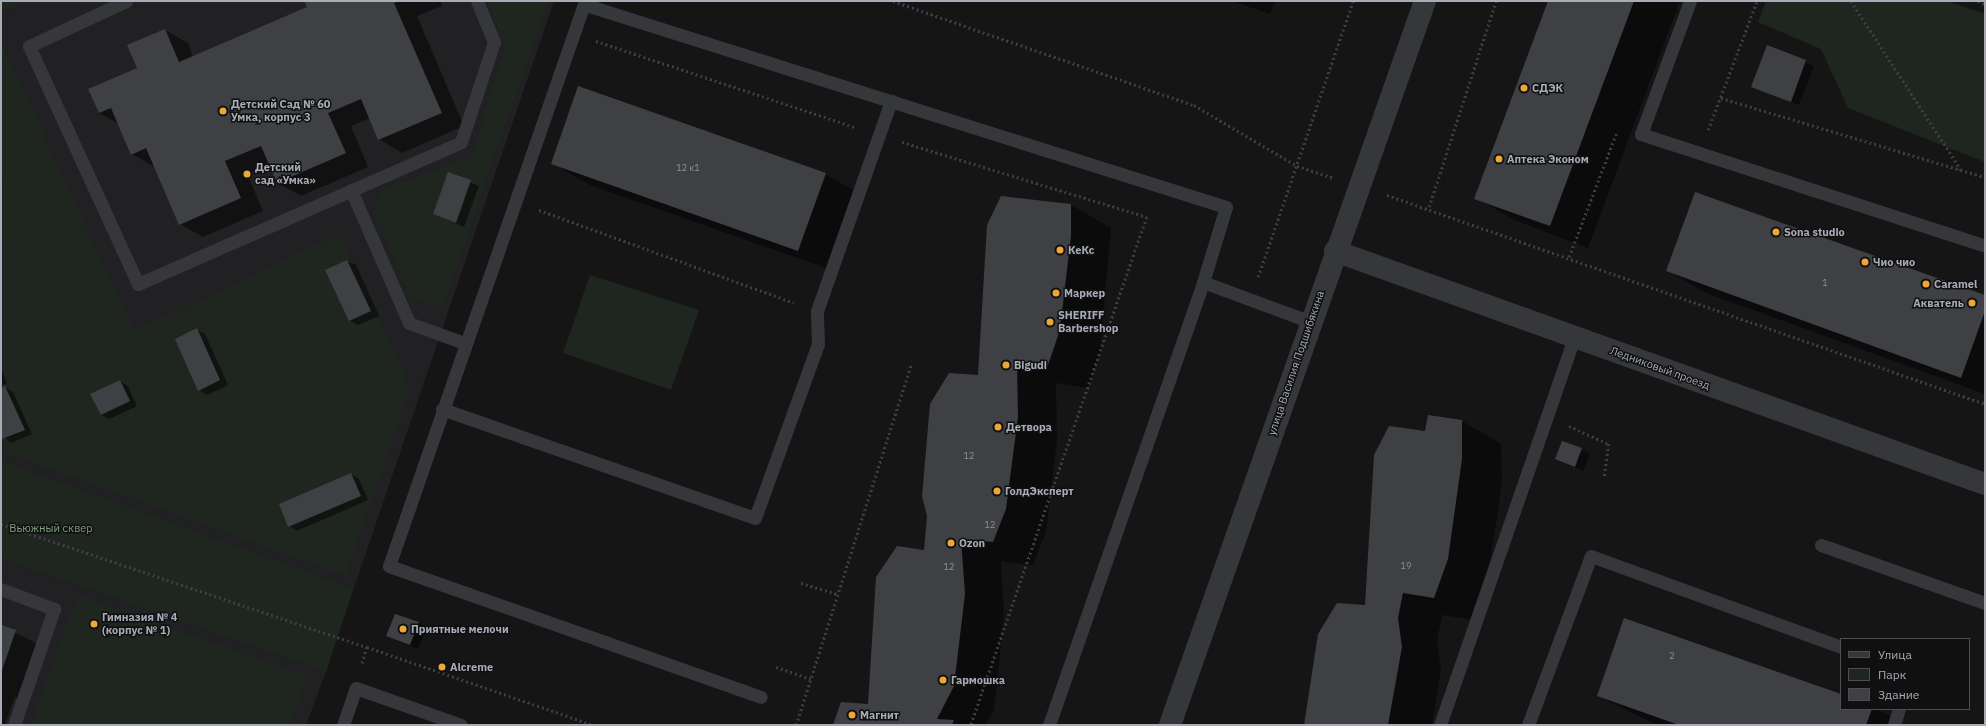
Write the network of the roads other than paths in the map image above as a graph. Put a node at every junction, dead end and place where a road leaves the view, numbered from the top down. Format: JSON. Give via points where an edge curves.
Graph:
{"nodes":[{"id":1,"x":126,"y":1,"type":"edge"},
{"id":2,"x":477,"y":1,"type":"edge"},
{"id":3,"x":1425,"y":1,"type":"edge"},
{"id":4,"x":1690,"y":1,"type":"edge"},
{"id":5,"x":585,"y":3,"type":"edge"},
{"id":6,"x":891,"y":101,"type":"junction"},
{"id":7,"x":351,"y":190,"type":"junction"},
{"id":8,"x":1985,"y":246,"type":"edge"},
{"id":9,"x":1335,"y":251,"type":"junction"},
{"id":10,"x":1203,"y":282,"type":"junction"},
{"id":11,"x":1311,"y":322,"type":"junction"},
{"id":12,"x":1574,"y":338,"type":"junction"},
{"id":13,"x":464,"y":343,"type":"junction"},
{"id":14,"x":442,"y":409,"type":"junction"},
{"id":15,"x":1985,"y":484,"type":"edge"},
{"id":16,"x":1821,"y":545,"type":"dead end"},
{"id":17,"x":1,"y":589,"type":"edge"},
{"id":18,"x":1985,"y":603,"type":"edge"},
{"id":19,"x":1840,"y":647,"type":"edge"},
{"id":20,"x":761,"y":697,"type":"dead end"},
{"id":21,"x":1899,"y":710,"type":"edge"},
{"id":22,"x":14,"y":725,"type":"edge"},
{"id":23,"x":343,"y":725,"type":"edge"},
{"id":24,"x":461,"y":725,"type":"edge"},
{"id":25,"x":1049,"y":725,"type":"edge"},
{"id":26,"x":1170,"y":725,"type":"edge"},
{"id":27,"x":1440,"y":725,"type":"edge"},
{"id":28,"x":1528,"y":725,"type":"edge"},
{"id":29,"x":1894,"y":725,"type":"edge"}],
"edges":[{"from":1,"to":7,"type":"lane","via":[[29,46],[138,284]]},
{"from":2,"to":7,"type":"lane","via":[[494,42],[461,142]]},
{"from":3,"to":9,"type":"street","name":"улица Василия Подшибякина"},
{"from":4,"to":8,"type":"lane","via":[[1641,134],[1699,155]]},
{"from":5,"to":6,"type":"lane"},
{"from":5,"to":13,"type":"lane"},
{"from":6,"to":10,"type":"lane","via":[[1226,206]]},
{"from":6,"to":14,"type":"lane","via":[[817,311],[818,344],[755,518]]},
{"from":7,"to":13,"type":"lane","via":[[409,323]]},
{"from":9,"to":11,"type":"street","name":"улица Василия Подшибякина"},
{"from":9,"to":12,"type":"street","name":"Ледниковый проезд"},
{"from":10,"to":11,"type":"lane","via":[[1251,297]]},
{"from":10,"to":25,"type":"lane"},
{"from":11,"to":26,"type":"street","name":"улица Василия Подшибякина"},
{"from":12,"to":15,"type":"street","name":"Ледниковый проезд"},
{"from":12,"to":27,"type":"lane"},
{"from":13,"to":14,"type":"lane"},
{"from":14,"to":20,"type":"lane","via":[[389,566]]},
{"from":16,"to":18,"type":"lane"},
{"from":17,"to":22,"type":"lane","via":[[54,608]]},
{"from":19,"to":28,"type":"lane","via":[[1591,556]]},
{"from":21,"to":29,"type":"lane"},
{"from":23,"to":24,"type":"lane","via":[[356,688]]}]}
